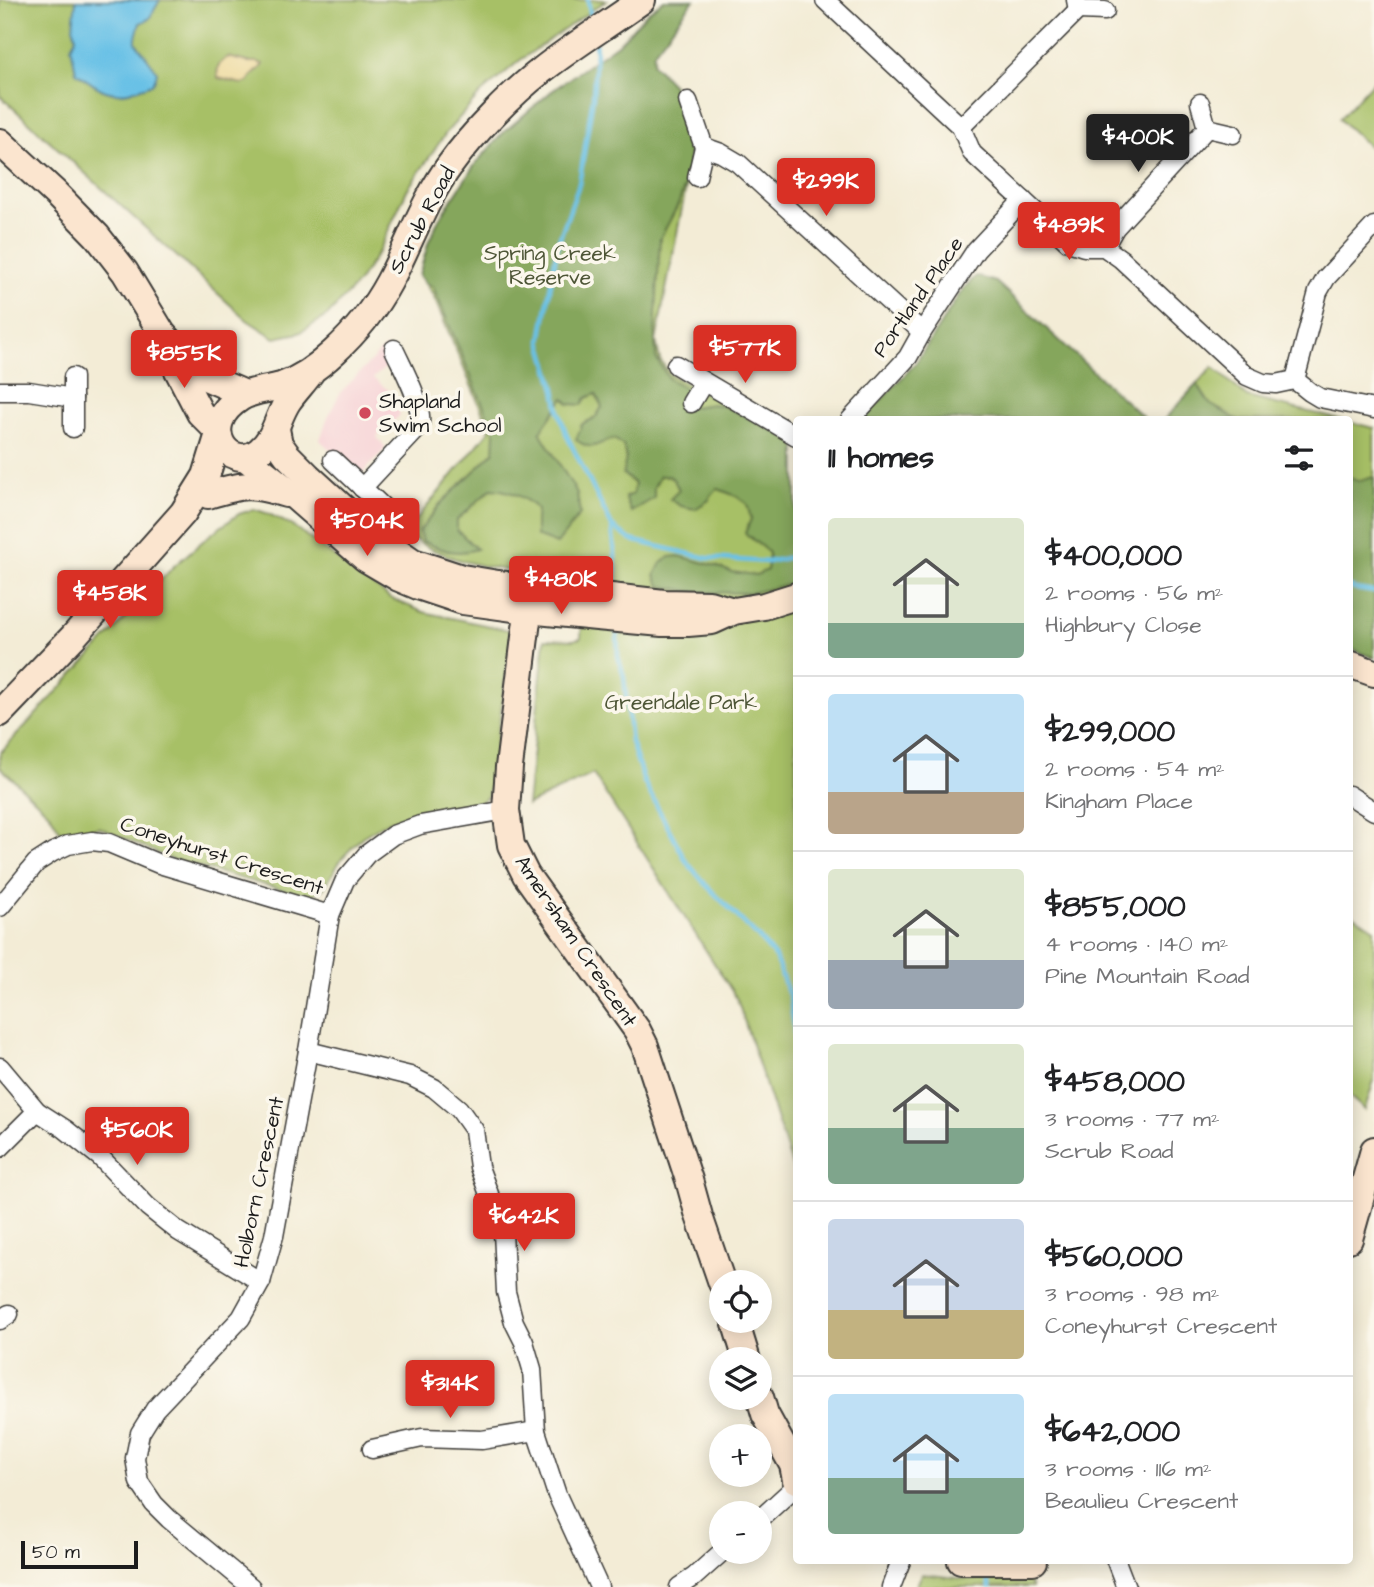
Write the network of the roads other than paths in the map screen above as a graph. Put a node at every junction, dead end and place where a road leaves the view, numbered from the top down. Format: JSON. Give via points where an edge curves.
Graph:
{"nodes":[{"id":1,"x":642,"y":0,"type":"edge"},
{"id":2,"x":831,"y":2,"type":"edge"},
{"id":3,"x":1077,"y":5,"type":"edge"},
{"id":4,"x":1105,"y":11,"type":"dead end"},
{"id":5,"x":688,"y":101,"type":"dead end"},
{"id":6,"x":1200,"y":103,"type":"dead end"},
{"id":7,"x":961,"y":127,"type":"junction"},
{"id":8,"x":1207,"y":128,"type":"junction"},
{"id":9,"x":1233,"y":134,"type":"dead end"},
{"id":10,"x":0,"y":142,"type":"edge"},
{"id":11,"x":704,"y":147,"type":"junction"},
{"id":12,"x":697,"y":177,"type":"dead end"},
{"id":13,"x":1023,"y":200,"type":"junction"},
{"id":14,"x":1373,"y":228,"type":"edge"},
{"id":15,"x":1104,"y":247,"type":"junction"},
{"id":16,"x":922,"y":332,"type":"junction"},
{"id":17,"x":162,"y":333,"type":"junction"},
{"id":18,"x":394,"y":349,"type":"dead end"},
{"id":19,"x":676,"y":365,"type":"dead end"},
{"id":20,"x":311,"y":372,"type":"junction"},
{"id":21,"x":73,"y":377,"type":"dead end"},
{"id":22,"x":1295,"y":380,"type":"junction"},
{"id":23,"x":703,"y":383,"type":"junction"},
{"id":24,"x":0,"y":391,"type":"edge"},
{"id":25,"x":250,"y":393,"type":"junction"},
{"id":26,"x":73,"y":398,"type":"junction"},
{"id":27,"x":691,"y":403,"type":"dead end"},
{"id":28,"x":1374,"y":409,"type":"edge"},
{"id":29,"x":854,"y":416,"type":"edge"},
{"id":30,"x":279,"y":422,"type":"junction"},
{"id":31,"x":73,"y":428,"type":"dead end"},
{"id":32,"x":218,"y":434,"type":"junction"},
{"id":33,"x":793,"y":434,"type":"edge"},
{"id":34,"x":243,"y":457,"type":"junction"},
{"id":35,"x":332,"y":460,"type":"dead end"},
{"id":36,"x":362,"y":488,"type":"junction"},
{"id":37,"x":208,"y":495,"type":"junction"},
{"id":38,"x":295,"y":496,"type":"junction"},
{"id":39,"x":386,"y":510,"type":"dead end"},
{"id":40,"x":183,"y":513,"type":"junction"},
{"id":41,"x":793,"y":597,"type":"edge"},
{"id":42,"x":529,"y":599,"type":"junction"},
{"id":43,"x":1353,"y":665,"type":"edge"},
{"id":44,"x":1374,"y":673,"type":"edge"},
{"id":45,"x":0,"y":713,"type":"edge"},
{"id":46,"x":1353,"y":798,"type":"edge"},
{"id":47,"x":506,"y":810,"type":"junction"},
{"id":48,"x":1374,"y":811,"type":"edge"},
{"id":49,"x":0,"y":907,"type":"edge"},
{"id":50,"x":330,"y":915,"type":"junction"},
{"id":51,"x":308,"y":1051,"type":"junction"},
{"id":52,"x":0,"y":1067,"type":"edge"},
{"id":53,"x":37,"y":1111,"type":"junction"},
{"id":54,"x":0,"y":1148,"type":"edge"},
{"id":55,"x":1372,"y":1163,"type":"edge"},
{"id":56,"x":1353,"y":1226,"type":"edge"},
{"id":57,"x":718,"y":1270,"type":"edge"},
{"id":58,"x":261,"y":1282,"type":"junction"},
{"id":59,"x":765,"y":1410,"type":"edge"},
{"id":60,"x":536,"y":1431,"type":"junction"},
{"id":61,"x":372,"y":1449,"type":"dead end"},
{"id":62,"x":793,"y":1465,"type":"edge"},
{"id":63,"x":793,"y":1489,"type":"edge"},
{"id":64,"x":772,"y":1508,"type":"edge"},
{"id":65,"x":709,"y":1564,"type":"edge"},
{"id":66,"x":900,"y":1564,"type":"edge"},
{"id":67,"x":1117,"y":1564,"type":"edge"},
{"id":68,"x":251,"y":1587,"type":"edge"},
{"id":69,"x":599,"y":1587,"type":"edge"},
{"id":70,"x":679,"y":1587,"type":"edge"},
{"id":71,"x":891,"y":1587,"type":"edge"},
{"id":72,"x":1126,"y":1587,"type":"edge"}],
"edges":[{"from":1,"to":20,"type":"street","name":"Scrub Road","via":[[541,71],[475,135],[426,205],[367,317]]},
{"from":2,"to":7,"type":"street"},
{"from":3,"to":4,"type":"street"},
{"from":3,"to":7,"type":"street"},
{"from":5,"to":11,"type":"street"},
{"from":6,"to":8,"type":"street"},
{"from":7,"to":13,"type":"street","via":[[972,153]]},
{"from":8,"to":9,"type":"street"},
{"from":8,"to":15,"type":"street","via":[[1115,228]]},
{"from":10,"to":17,"type":"street","via":[[97,236]]},
{"from":11,"to":12,"type":"street"},
{"from":11,"to":16,"type":"street","via":[[738,163]]},
{"from":13,"to":15,"type":"street","via":[[1068,242]]},
{"from":13,"to":16,"type":"street","name":"Portland Place","via":[[976,250]]},
{"from":14,"to":22,"type":"street","via":[[1318,292]]},
{"from":15,"to":22,"type":"street","via":[[1247,376],[1263,383]]},
{"from":16,"to":29,"type":"street","name":"Portland Place","via":[[908,357]]},
{"from":17,"to":25,"type":"street","via":[[208,378]]},
{"from":17,"to":32,"type":"street","via":[[200,413]]},
{"from":18,"to":36,"type":"street","via":[[422,419]]},
{"from":19,"to":23,"type":"street"},
{"from":20,"to":25,"type":"street","name":"Scrub Road"},
{"from":20,"to":30,"type":"street","name":"Scrub Road"},
{"from":21,"to":26,"type":"street"},
{"from":22,"to":28,"type":"street","via":[[1320,398]]},
{"from":23,"to":27,"type":"street"},
{"from":23,"to":33,"type":"street"},
{"from":24,"to":26,"type":"street"},
{"from":25,"to":30,"type":"street","via":[[276,400]]},
{"from":25,"to":32,"type":"street","via":[[223,414]]},
{"from":26,"to":31,"type":"street"},
{"from":30,"to":34,"type":"street","via":[[258,452]]},
{"from":30,"to":42,"type":"street","via":[[279,444],[287,455],[367,530],[413,562]]},
{"from":32,"to":34,"type":"street","via":[[224,448]]},
{"from":32,"to":40,"type":"street","via":[[206,476]]},
{"from":34,"to":37,"type":"street"},
{"from":34,"to":38,"type":"street"},
{"from":35,"to":36,"type":"street"},
{"from":36,"to":39,"type":"street"},
{"from":37,"to":38,"type":"street","via":[[249,485]]},
{"from":37,"to":40,"type":"street"},
{"from":38,"to":42,"type":"street","via":[[353,549],[399,578],[492,606]]},
{"from":40,"to":45,"type":"street"},
{"from":41,"to":42,"type":"street","via":[[712,621]]},
{"from":42,"to":47,"type":"street","name":"Amersham Crescent"},
{"from":43,"to":44,"type":"street"},
{"from":46,"to":48,"type":"street"},
{"from":47,"to":50,"type":"street","name":"Holborn Crescent","via":[[419,825],[393,835],[367,853],[345,880]]},
{"from":47,"to":57,"type":"street","name":"Amersham Crescent","via":[[511,845],[526,875],[645,1046]]},
{"from":49,"to":50,"type":"street","name":"Coneyhurst Crescent","via":[[36,863],[68,845],[92,841]]},
{"from":50,"to":51,"type":"street","name":"Holborn Crescent"},
{"from":51,"to":58,"type":"street","name":"Holborn Crescent","via":[[274,1236]]},
{"from":51,"to":60,"type":"street","via":[[410,1076],[459,1109],[474,1130],[479,1167],[503,1232],[506,1292],[532,1369]]},
{"from":52,"to":53,"type":"street"},
{"from":53,"to":54,"type":"street"},
{"from":53,"to":58,"type":"street","via":[[100,1157],[178,1231]]},
{"from":55,"to":56,"type":"street"},
{"from":58,"to":68,"type":"street","name":"Holborn Crescent","via":[[240,1318],[155,1409],[140,1433],[135,1458],[139,1482],[154,1504]]},
{"from":59,"to":62,"type":"street"},
{"from":60,"to":61,"type":"street","via":[[482,1440],[422,1438]]},
{"from":60,"to":69,"type":"street","via":[[557,1495]]},
{"from":63,"to":64,"type":"street"},
{"from":65,"to":70,"type":"street"},
{"from":66,"to":71,"type":"street"},
{"from":67,"to":72,"type":"street"}]}
